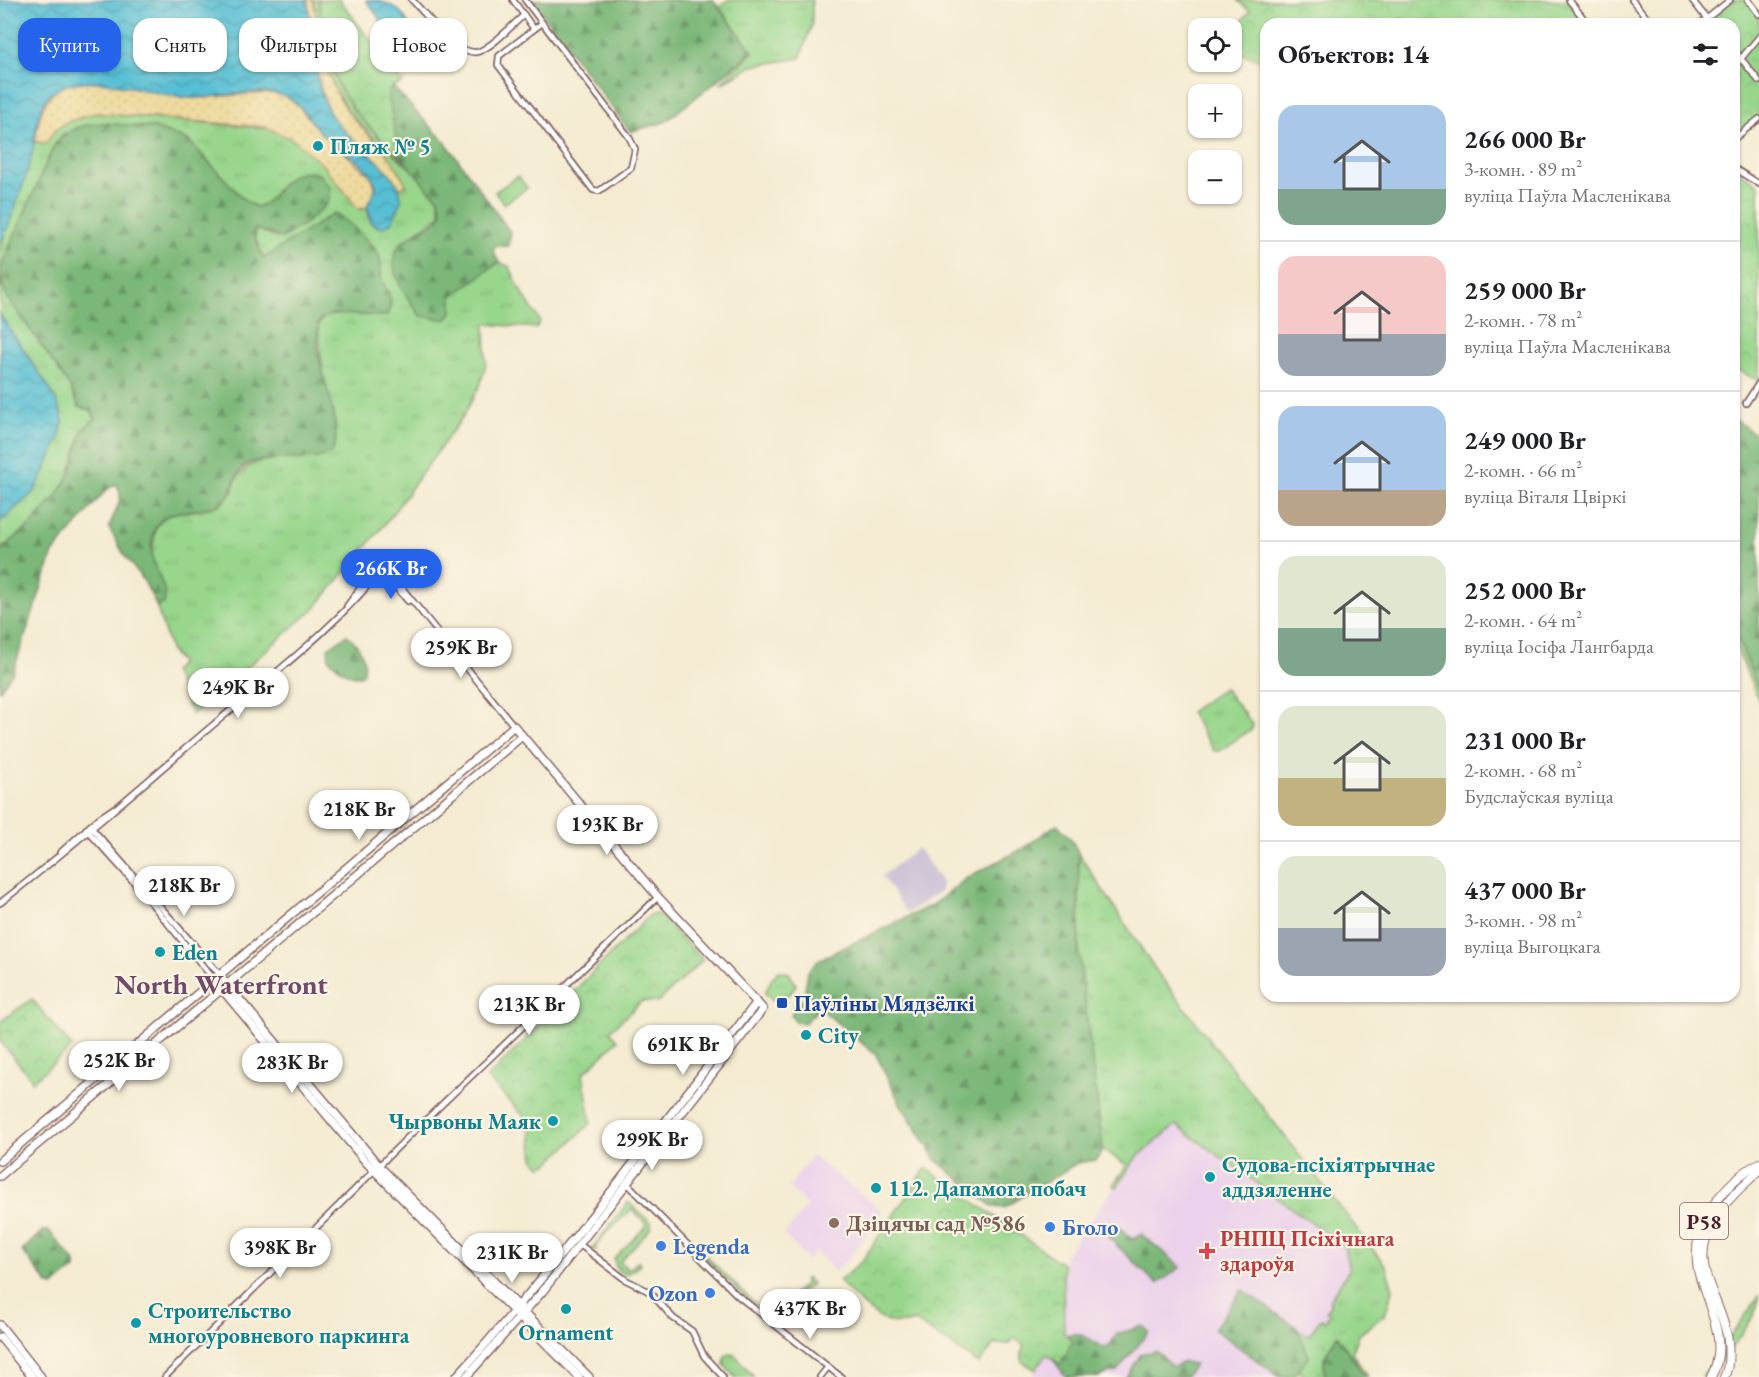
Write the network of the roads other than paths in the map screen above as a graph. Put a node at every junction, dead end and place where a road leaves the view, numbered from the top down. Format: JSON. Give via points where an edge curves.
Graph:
{"nodes":[{"id":1,"x":412,"y":0,"type":"edge"},
{"id":2,"x":513,"y":0,"type":"edge"},
{"id":3,"x":525,"y":0,"type":"edge"},
{"id":4,"x":1569,"y":0,"type":"edge"},
{"id":5,"x":1632,"y":0,"type":"edge"},
{"id":6,"x":1692,"y":0,"type":"edge"},
{"id":7,"x":1730,"y":0,"type":"edge"},
{"id":8,"x":1748,"y":0,"type":"edge"},
{"id":9,"x":1759,"y":14,"type":"edge"},
{"id":10,"x":524,"y":15,"type":"junction"},
{"id":11,"x":1583,"y":18,"type":"edge"},
{"id":12,"x":1647,"y":18,"type":"edge"},
{"id":13,"x":1706,"y":18,"type":"edge"},
{"id":14,"x":1708,"y":18,"type":"edge"},
{"id":15,"x":542,"y":23,"type":"junction"},
{"id":16,"x":534,"y":29,"type":"junction"},
{"id":17,"x":1759,"y":37,"type":"edge"},
{"id":18,"x":1741,"y":59,"type":"joint"},
{"id":19,"x":1759,"y":81,"type":"edge"},
{"id":20,"x":1759,"y":119,"type":"edge"},
{"id":21,"x":1740,"y":134,"type":"edge"},
{"id":22,"x":1740,"y":172,"type":"edge"},
{"id":23,"x":1759,"y":184,"type":"edge"},
{"id":24,"x":1759,"y":383,"type":"edge"},
{"id":25,"x":1746,"y":403,"type":"dead end"},
{"id":26,"x":383,"y":568,"type":"junction"},
{"id":27,"x":344,"y":611,"type":"junction"},
{"id":28,"x":514,"y":726,"type":"junction"},
{"id":29,"x":522,"y":736,"type":"junction"},
{"id":30,"x":89,"y":829,"type":"junction"},
{"id":31,"x":658,"y":897,"type":"junction"},
{"id":32,"x":0,"y":903,"type":"edge"},
{"id":33,"x":217,"y":977,"type":"junction"},
{"id":34,"x":224,"y":986,"type":"junction"},
{"id":35,"x":757,"y":1002,"type":"junction"},
{"id":36,"x":0,"y":1161,"type":"edge"},
{"id":37,"x":1759,"y":1163,"type":"edge"},
{"id":38,"x":377,"y":1168,"type":"junction"},
{"id":39,"x":1759,"y":1171,"type":"edge"},
{"id":40,"x":0,"y":1176,"type":"edge"},
{"id":41,"x":624,"y":1181,"type":"junction"},
{"id":42,"x":579,"y":1244,"type":"junction"},
{"id":43,"x":515,"y":1310,"type":"junction"},
{"id":44,"x":522,"y":1317,"type":"junction"},
{"id":45,"x":0,"y":1325,"type":"edge"},
{"id":46,"x":0,"y":1336,"type":"edge"},
{"id":47,"x":828,"y":1367,"type":"junction"},
{"id":48,"x":32,"y":1377,"type":"edge"},
{"id":49,"x":41,"y":1377,"type":"edge"},
{"id":50,"x":165,"y":1377,"type":"edge"},
{"id":51,"x":456,"y":1377,"type":"edge"},
{"id":52,"x":465,"y":1377,"type":"edge"},
{"id":53,"x":579,"y":1377,"type":"edge"},
{"id":54,"x":589,"y":1377,"type":"edge"},
{"id":55,"x":723,"y":1377,"type":"edge"},
{"id":56,"x":820,"y":1377,"type":"edge"},
{"id":57,"x":841,"y":1377,"type":"edge"},
{"id":58,"x":1711,"y":1377,"type":"edge"},
{"id":59,"x":1724,"y":1377,"type":"edge"}],
"edges":[{"from":1,"to":10,"type":"street","via":[[455,44],[469,52],[487,47]]},
{"from":2,"to":10,"type":"street"},
{"from":3,"to":15,"type":"street"},
{"from":4,"to":11,"type":"street"},
{"from":5,"to":12,"type":"street"},
{"from":6,"to":13,"type":"street"},
{"from":7,"to":14,"type":"street"},
{"from":8,"to":9,"type":"street"},
{"from":10,"to":16,"type":"street"},
{"from":15,"to":16,"type":"street"},
{"from":15,"to":16,"type":"street","via":[[635,149],[634,162],[627,172],[603,190],[593,190],[498,65],[499,56]]},
{"from":17,"to":18,"type":"street"},
{"from":18,"to":19,"type":"street"},
{"from":20,"to":21,"type":"street"},
{"from":22,"to":23,"type":"street"},
{"from":24,"to":25,"type":"street"},
{"from":26,"to":27,"type":"street"},
{"from":26,"to":27,"type":"street","via":[[378,563]]},
{"from":26,"to":28,"type":"street"},
{"from":27,"to":30,"type":"street"},
{"from":28,"to":29,"type":"street"},
{"from":28,"to":33,"type":"street"},
{"from":29,"to":31,"type":"street"},
{"from":29,"to":34,"type":"street"},
{"from":30,"to":32,"type":"street"},
{"from":30,"to":33,"type":"street"},
{"from":31,"to":35,"type":"street"},
{"from":31,"to":38,"type":"street"},
{"from":33,"to":34,"type":"street"},
{"from":33,"to":36,"type":"street"},
{"from":34,"to":38,"type":"street"},
{"from":34,"to":40,"type":"street"},
{"from":35,"to":41,"type":"street"},
{"from":35,"to":41,"type":"street","via":[[764,1008]]},
{"from":37,"to":58,"type":"main road","number":"Р58","via":[[1724,1192],[1699,1234],[1698,1272],[1716,1323],[1719,1348]]},
{"from":38,"to":43,"type":"street"},
{"from":38,"to":50,"type":"street"},
{"from":39,"to":59,"type":"main road","number":"Р58","via":[[1721,1208],[1708,1228],[1705,1272],[1726,1330],[1728,1370]]},
{"from":41,"to":42,"type":"street"},
{"from":41,"to":43,"type":"street"},
{"from":41,"to":47,"type":"street","via":[[737,1295]]},
{"from":42,"to":44,"type":"street"},
{"from":42,"to":55,"type":"street","via":[[626,1280],[650,1292],[673,1318],[692,1331],[704,1356]]},
{"from":43,"to":44,"type":"street"},
{"from":43,"to":51,"type":"street"},
{"from":44,"to":52,"type":"street"},
{"from":44,"to":53,"type":"street"},
{"from":44,"to":54,"type":"street"},
{"from":45,"to":49,"type":"street"},
{"from":46,"to":48,"type":"street"},
{"from":47,"to":56,"type":"street"},
{"from":47,"to":57,"type":"street"}]}
